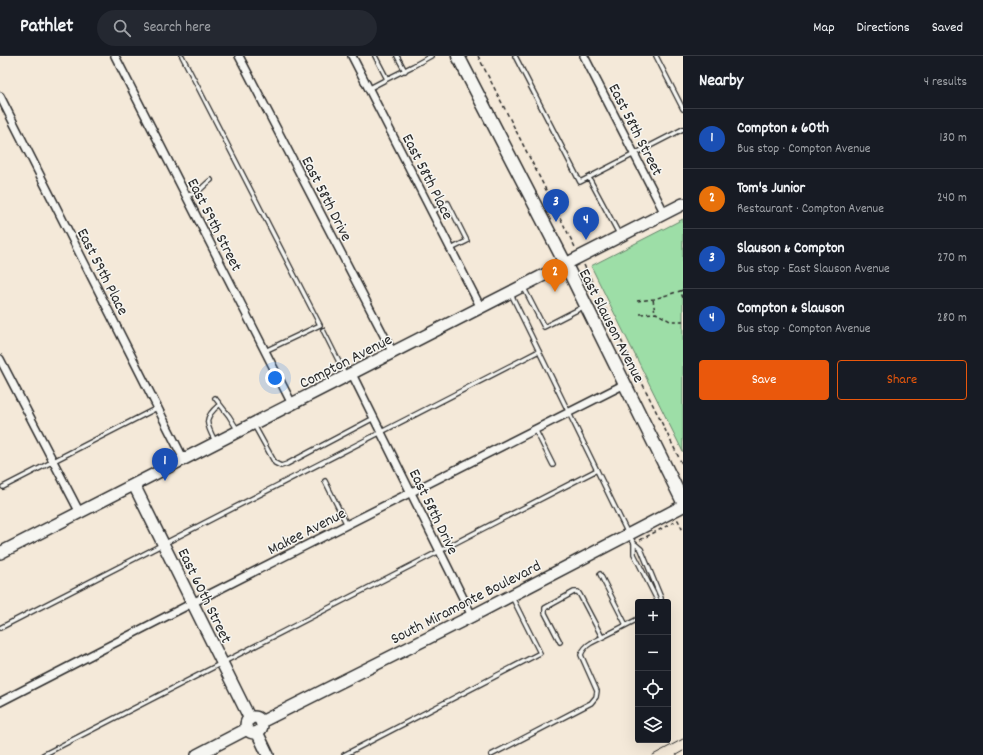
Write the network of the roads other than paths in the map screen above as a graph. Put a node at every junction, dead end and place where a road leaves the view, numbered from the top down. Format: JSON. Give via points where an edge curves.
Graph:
{"nodes":[{"id":1,"x":115,"y":56,"type":"edge"},
{"id":2,"x":182,"y":56,"type":"edge"},
{"id":3,"x":239,"y":56,"type":"edge"},
{"id":4,"x":352,"y":56,"type":"edge"},
{"id":5,"x":375,"y":56,"type":"edge"},
{"id":6,"x":397,"y":56,"type":"edge"},
{"id":7,"x":431,"y":56,"type":"edge"},
{"id":8,"x":458,"y":56,"type":"edge"},
{"id":9,"x":515,"y":56,"type":"edge"},
{"id":10,"x":584,"y":56,"type":"edge"},
{"id":11,"x":656,"y":56,"type":"edge"},
{"id":12,"x":405,"y":71,"type":"junction"},
{"id":13,"x":387,"y":79,"type":"junction"},
{"id":14,"x":368,"y":89,"type":"junction"},
{"id":15,"x":0,"y":96,"type":"edge"},
{"id":16,"x":683,"y":109,"type":"edge"},
{"id":17,"x":683,"y":129,"type":"edge"},
{"id":18,"x":634,"y":154,"type":"junction"},
{"id":19,"x":588,"y":178,"type":"junction"},
{"id":20,"x":211,"y":180,"type":"dead end"},
{"id":21,"x":186,"y":196,"type":"junction"},
{"id":22,"x":683,"y":204,"type":"edge"},
{"id":23,"x":432,"y":212,"type":"junction"},
{"id":24,"x":665,"y":214,"type":"junction"},
{"id":25,"x":620,"y":237,"type":"junction"},
{"id":26,"x":451,"y":249,"type":"junction"},
{"id":27,"x":566,"y":265,"type":"junction"},
{"id":28,"x":523,"y":287,"type":"junction"},
{"id":29,"x":511,"y":293,"type":"junction"},
{"id":30,"x":586,"y":306,"type":"junction"},
{"id":31,"x":481,"y":308,"type":"junction"},
{"id":32,"x":323,"y":330,"type":"dead end"},
{"id":33,"x":266,"y":351,"type":"junction"},
{"id":34,"x":539,"y":351,"type":"junction"},
{"id":35,"x":393,"y":353,"type":"junction"},
{"id":36,"x":0,"y":359,"type":"edge"},
{"id":37,"x":349,"y":376,"type":"junction"},
{"id":38,"x":625,"y":384,"type":"junction"},
{"id":39,"x":215,"y":398,"type":"dead end"},
{"id":40,"x":292,"y":404,"type":"junction"},
{"id":41,"x":220,"y":405,"type":"junction"},
{"id":42,"x":157,"y":408,"type":"junction"},
{"id":43,"x":569,"y":412,"type":"junction"},
{"id":44,"x":374,"y":418,"type":"junction"},
{"id":45,"x":254,"y":424,"type":"junction"},
{"id":46,"x":535,"y":429,"type":"junction"},
{"id":47,"x":239,"y":432,"type":"junction"},
{"id":48,"x":381,"y":433,"type":"junction"},
{"id":49,"x":216,"y":443,"type":"junction"},
{"id":50,"x":184,"y":460,"type":"junction"},
{"id":51,"x":53,"y":461,"type":"junction"},
{"id":52,"x":553,"y":465,"type":"dead end"},
{"id":53,"x":597,"y":470,"type":"junction"},
{"id":54,"x":325,"y":481,"type":"dead end"},
{"id":55,"x":134,"y":485,"type":"junction"},
{"id":56,"x":4,"y":487,"type":"dead end"},
{"id":57,"x":410,"y":492,"type":"junction"},
{"id":58,"x":683,"y":502,"type":"edge"},
{"id":59,"x":683,"y":506,"type":"edge"},
{"id":60,"x":80,"y":512,"type":"junction"},
{"id":61,"x":347,"y":525,"type":"junction"},
{"id":62,"x":631,"y":539,"type":"junction"},
{"id":63,"x":164,"y":545,"type":"junction"},
{"id":64,"x":439,"y":551,"type":"junction"},
{"id":65,"x":0,"y":553,"type":"edge"},
{"id":66,"x":600,"y":574,"type":"dead end"},
{"id":67,"x":511,"y":596,"type":"junction"},
{"id":68,"x":656,"y":599,"type":"edge"},
{"id":69,"x":661,"y":599,"type":"edge"},
{"id":70,"x":192,"y":603,"type":"junction"},
{"id":71,"x":472,"y":616,"type":"junction"},
{"id":72,"x":635,"y":620,"type":"edge"},
{"id":73,"x":626,"y":625,"type":"junction"},
{"id":74,"x":0,"y":628,"type":"edge"},
{"id":75,"x":602,"y":637,"type":"junction"},
{"id":76,"x":560,"y":642,"type":"dead end"},
{"id":77,"x":222,"y":663,"type":"junction"},
{"id":78,"x":0,"y":702,"type":"edge"},
{"id":79,"x":254,"y":726,"type":"junction"},
{"id":80,"x":42,"y":755,"type":"edge"},
{"id":81,"x":196,"y":755,"type":"edge"},
{"id":82,"x":268,"y":755,"type":"edge"},
{"id":83,"x":344,"y":755,"type":"edge"},
{"id":84,"x":491,"y":755,"type":"edge"}],
"edges":[{"from":1,"to":21,"type":"street","name":"East 59th Street"},
{"from":2,"to":33,"type":"lane","via":[[320,325]]},
{"from":3,"to":35,"type":"street","name":"East 58th Drive"},
{"from":4,"to":14,"type":"street","name":"East 58th Place"},
{"from":5,"to":13,"type":"lane"},
{"from":6,"to":12,"type":"lane"},
{"from":7,"to":12,"type":"lane"},
{"from":8,"to":27,"type":"main road","name":"East Slauson Avenue"},
{"from":9,"to":19,"type":"lane","via":[[580,182]]},
{"from":10,"to":18,"type":"street","name":"East 58th Street"},
{"from":11,"to":16,"type":"lane"},
{"from":12,"to":13,"type":"lane"},
{"from":13,"to":14,"type":"lane"},
{"from":14,"to":23,"type":"street","name":"East 58th Place"},
{"from":15,"to":42,"type":"street","name":"East 59th Place"},
{"from":17,"to":18,"type":"lane"},
{"from":18,"to":19,"type":"lane"},
{"from":18,"to":24,"type":"street","name":"East 58th Street"},
{"from":19,"to":25,"type":"lane"},
{"from":20,"to":21,"type":"lane","via":[[197,192]]},
{"from":21,"to":33,"type":"street","name":"East 59th Street"},
{"from":22,"to":24,"type":"street","name":"Compton Avenue"},
{"from":23,"to":26,"type":"street","name":"East 58th Place"},
{"from":23,"to":26,"type":"lane","via":[[448,203],[467,240]]},
{"from":24,"to":25,"type":"street","name":"Compton Avenue"},
{"from":25,"to":27,"type":"street","name":"Compton Avenue"},
{"from":26,"to":31,"type":"street","name":"East 58th Place"},
{"from":27,"to":28,"type":"street","name":"Compton Avenue"},
{"from":27,"to":30,"type":"main road","name":"East Slauson Avenue"},
{"from":28,"to":29,"type":"street","name":"Compton Avenue"},
{"from":28,"to":30,"type":"lane","via":[[544,327]]},
{"from":29,"to":31,"type":"street","name":"Compton Avenue"},
{"from":29,"to":34,"type":"lane"},
{"from":30,"to":38,"type":"main road","name":"East Slauson Avenue"},
{"from":31,"to":35,"type":"street","name":"Compton Avenue"},
{"from":32,"to":37,"type":"lane"},
{"from":33,"to":40,"type":"street","name":"East 59th Street"},
{"from":34,"to":43,"type":"lane"},
{"from":34,"to":48,"type":"lane"},
{"from":35,"to":37,"type":"street","name":"Compton Avenue"},
{"from":36,"to":51,"type":"street"},
{"from":37,"to":40,"type":"street","name":"Compton Avenue"},
{"from":37,"to":44,"type":"street","name":"East 58th Drive"},
{"from":38,"to":43,"type":"street","name":"Makee Avenue"},
{"from":38,"to":58,"type":"main road","name":"East Slauson Avenue"},
{"from":39,"to":41,"type":"lane"},
{"from":40,"to":45,"type":"street","name":"Compton Avenue"},
{"from":41,"to":47,"type":"lane"},
{"from":41,"to":49,"type":"lane","via":[[213,410],[206,423]]},
{"from":42,"to":50,"type":"street","name":"East 59th Place"},
{"from":42,"to":51,"type":"lane"},
{"from":43,"to":46,"type":"street","name":"Makee Avenue"},
{"from":43,"to":53,"type":"lane"},
{"from":44,"to":45,"type":"lane","via":[[281,466],[275,463]]},
{"from":44,"to":48,"type":"street","name":"East 58th Drive"},
{"from":45,"to":47,"type":"street","name":"Compton Avenue"},
{"from":46,"to":52,"type":"lane"},
{"from":46,"to":57,"type":"street","name":"Makee Avenue"},
{"from":47,"to":49,"type":"street","name":"Compton Avenue"},
{"from":48,"to":57,"type":"street","name":"East 58th Drive"},
{"from":48,"to":63,"type":"lane"},
{"from":49,"to":50,"type":"street","name":"Compton Avenue"},
{"from":50,"to":55,"type":"street","name":"Compton Avenue"},
{"from":51,"to":56,"type":"lane"},
{"from":51,"to":60,"type":"street"},
{"from":53,"to":62,"type":"lane"},
{"from":53,"to":64,"type":"lane"},
{"from":54,"to":61,"type":"lane"},
{"from":55,"to":60,"type":"street","name":"Compton Avenue"},
{"from":55,"to":63,"type":"street","name":"East 60th Street"},
{"from":57,"to":61,"type":"street","name":"Makee Avenue"},
{"from":57,"to":64,"type":"street","name":"East 58th Drive"},
{"from":59,"to":62,"type":"street","name":"South Miramonte Boulevard"},
{"from":60,"to":65,"type":"street","name":"Compton Avenue"},
{"from":61,"to":70,"type":"street","name":"Makee Avenue"},
{"from":62,"to":67,"type":"street","name":"South Miramonte Boulevard"},
{"from":62,"to":68,"type":"lane","via":[[634,554]]},
{"from":62,"to":69,"type":"lane","via":[[641,549]]},
{"from":63,"to":70,"type":"street","name":"East 60th Street"},
{"from":63,"to":74,"type":"lane"},
{"from":64,"to":71,"type":"street","name":"East 58th Drive"},
{"from":64,"to":77,"type":"lane"},
{"from":66,"to":73,"type":"lane"},
{"from":67,"to":71,"type":"street","name":"South Miramonte Boulevard"},
{"from":67,"to":83,"type":"lane","via":[[540,653]]},
{"from":70,"to":77,"type":"street","name":"East 60th Street"},
{"from":70,"to":78,"type":"street","name":"Makee Avenue"},
{"from":71,"to":79,"type":"street","name":"South Miramonte Boulevard"},
{"from":72,"to":73,"type":"lane"},
{"from":73,"to":75,"type":"lane"},
{"from":75,"to":76,"type":"lane","via":[[580,595],[574,592],[545,608],[545,613]]},
{"from":75,"to":84,"type":"lane","via":[[586,646],[581,655],[597,691],[591,703]]},
{"from":77,"to":79,"type":"street","name":"East 60th Street"},
{"from":77,"to":80,"type":"lane"},
{"from":79,"to":81,"type":"street","name":"South Miramonte Boulevard"},
{"from":79,"to":82,"type":"street","name":"East 60th Street"}]}
